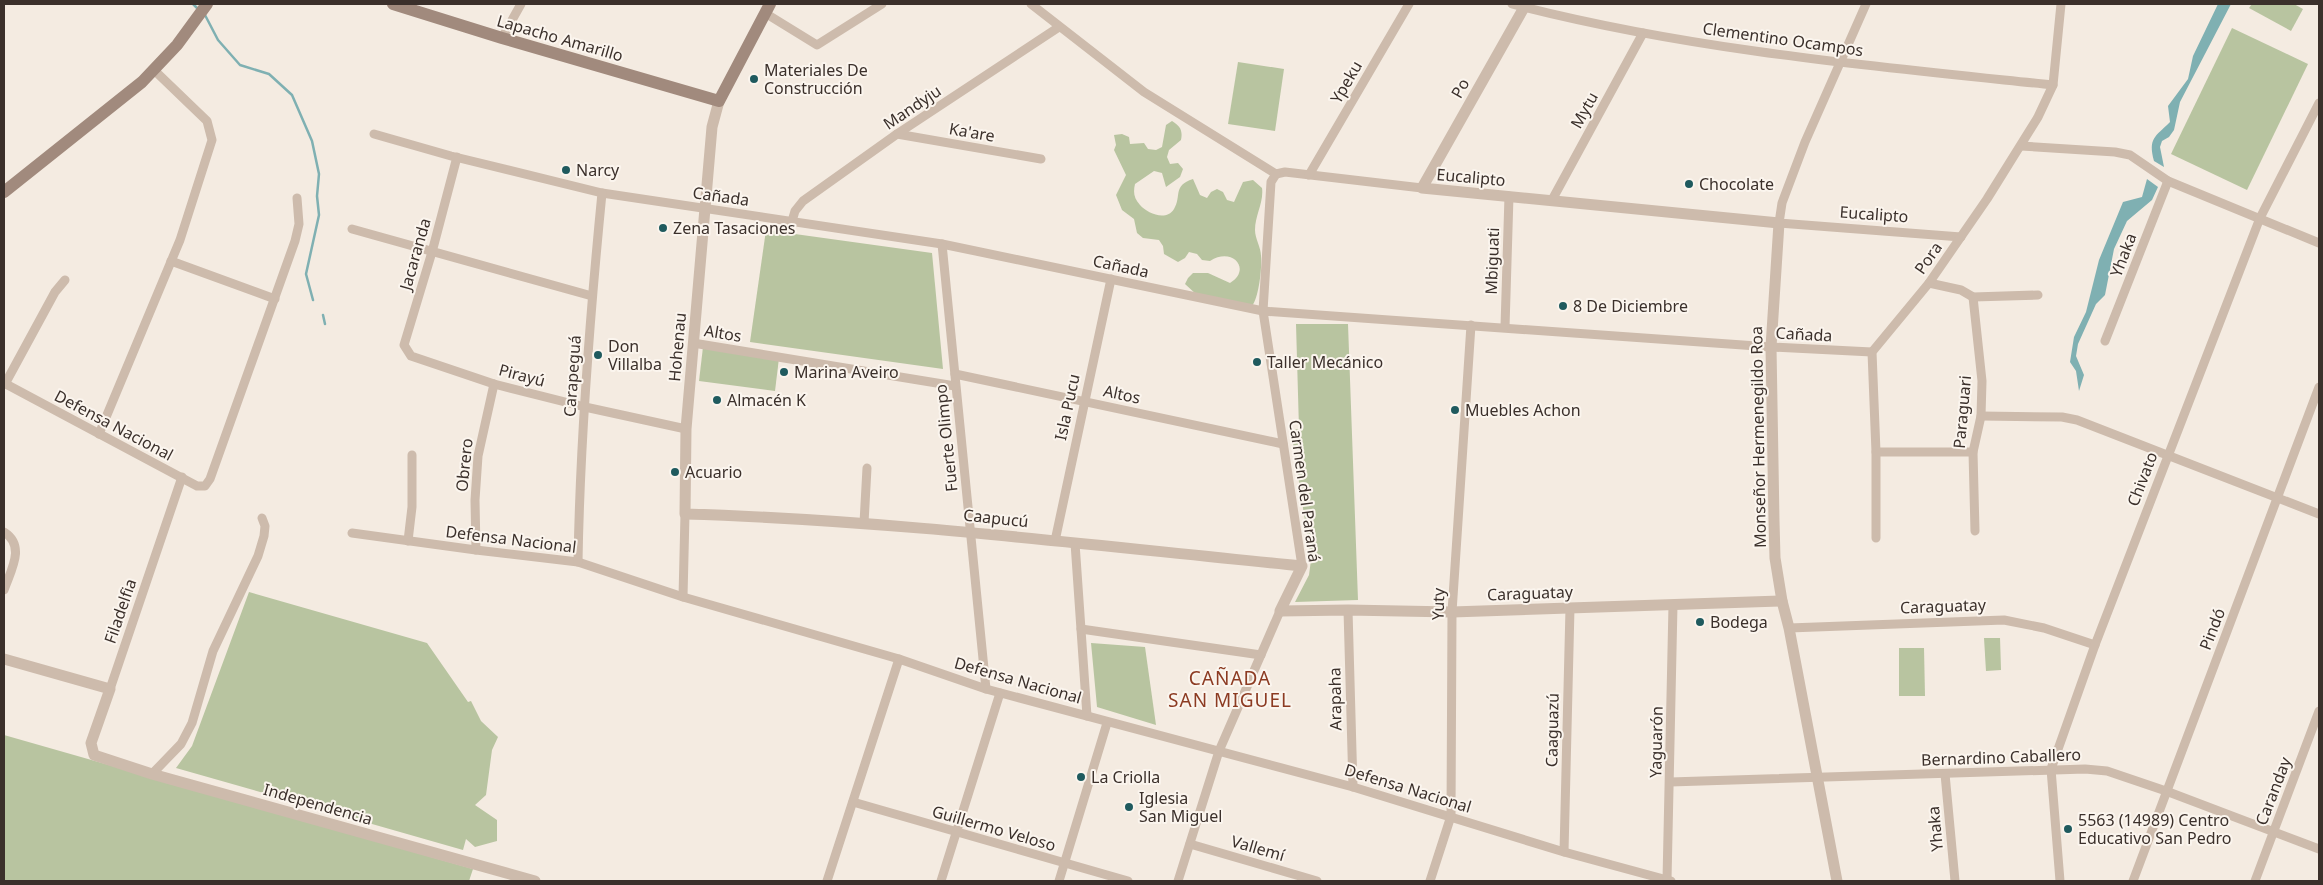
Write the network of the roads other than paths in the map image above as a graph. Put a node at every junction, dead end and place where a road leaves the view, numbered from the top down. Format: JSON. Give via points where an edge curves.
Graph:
{"nodes":[{"id":1,"x":207,"y":4,"type":"edge"},
{"id":2,"x":393,"y":4,"type":"edge"},
{"id":3,"x":521,"y":4,"type":"edge"},
{"id":4,"x":882,"y":4,"type":"edge"},
{"id":5,"x":1031,"y":4,"type":"edge"},
{"id":6,"x":1409,"y":4,"type":"edge"},
{"id":7,"x":1512,"y":4,"type":"edge"},
{"id":8,"x":1866,"y":4,"type":"edge"},
{"id":9,"x":2062,"y":4,"type":"edge"},
{"id":10,"x":1525,"y":5,"type":"edge"},
{"id":11,"x":768,"y":8,"type":"edge"},
{"id":12,"x":1059,"y":27,"type":"junction"},
{"id":13,"x":1643,"y":34,"type":"junction"},
{"id":14,"x":502,"y":38,"type":"junction"},
{"id":15,"x":1841,"y":62,"type":"junction"},
{"id":16,"x":154,"y":70,"type":"junction"},
{"id":17,"x":2053,"y":86,"type":"junction"},
{"id":18,"x":719,"y":100,"type":"junction"},
{"id":19,"x":2319,"y":103,"type":"edge"},
{"id":20,"x":374,"y":134,"type":"dead end"},
{"id":21,"x":898,"y":134,"type":"junction"},
{"id":22,"x":2021,"y":146,"type":"junction"},
{"id":23,"x":457,"y":157,"type":"junction"},
{"id":24,"x":1041,"y":159,"type":"dead end"},
{"id":25,"x":1276,"y":174,"type":"junction"},
{"id":26,"x":1309,"y":175,"type":"junction"},
{"id":27,"x":2165,"y":179,"type":"junction"},
{"id":28,"x":1422,"y":188,"type":"junction"},
{"id":29,"x":4,"y":192,"type":"edge"},
{"id":30,"x":602,"y":193,"type":"junction"},
{"id":31,"x":1508,"y":196,"type":"junction"},
{"id":32,"x":298,"y":198,"type":"dead end"},
{"id":33,"x":1552,"y":200,"type":"junction"},
{"id":34,"x":705,"y":209,"type":"junction"},
{"id":35,"x":2260,"y":218,"type":"junction"},
{"id":36,"x":792,"y":221,"type":"junction"},
{"id":37,"x":1779,"y":223,"type":"junction"},
{"id":38,"x":352,"y":229,"type":"dead end"},
{"id":39,"x":1961,"y":237,"type":"junction"},
{"id":40,"x":2319,"y":243,"type":"edge"},
{"id":41,"x":942,"y":244,"type":"junction"},
{"id":42,"x":432,"y":252,"type":"junction"},
{"id":43,"x":171,"y":261,"type":"junction"},
{"id":44,"x":65,"y":280,"type":"dead end"},
{"id":45,"x":1111,"y":280,"type":"junction"},
{"id":46,"x":1929,"y":283,"type":"junction"},
{"id":47,"x":2038,"y":295,"type":"dead end"},
{"id":48,"x":592,"y":296,"type":"junction"},
{"id":49,"x":1972,"y":296,"type":"junction"},
{"id":50,"x":275,"y":300,"type":"junction"},
{"id":51,"x":1263,"y":311,"type":"junction"},
{"id":52,"x":1471,"y":325,"type":"junction"},
{"id":53,"x":1505,"y":327,"type":"junction"},
{"id":54,"x":2105,"y":341,"type":"dead end"},
{"id":55,"x":693,"y":343,"type":"junction"},
{"id":56,"x":1771,"y":348,"type":"junction"},
{"id":57,"x":1872,"y":352,"type":"junction"},
{"id":58,"x":411,"y":356,"type":"joint"},
{"id":59,"x":955,"y":374,"type":"junction"},
{"id":60,"x":4,"y":384,"type":"edge"},
{"id":61,"x":494,"y":384,"type":"junction"},
{"id":62,"x":955,"y":386,"type":"junction"},
{"id":63,"x":2319,"y":387,"type":"edge"},
{"id":64,"x":1083,"y":401,"type":"junction"},
{"id":65,"x":585,"y":408,"type":"junction"},
{"id":66,"x":1980,"y":416,"type":"junction"},
{"id":67,"x":686,"y":429,"type":"junction"},
{"id":68,"x":99,"y":434,"type":"junction"},
{"id":69,"x":1283,"y":444,"type":"junction"},
{"id":70,"x":1876,"y":452,"type":"junction"},
{"id":71,"x":1973,"y":452,"type":"junction"},
{"id":72,"x":412,"y":455,"type":"dead end"},
{"id":73,"x":2167,"y":455,"type":"junction"},
{"id":74,"x":867,"y":468,"type":"dead end"},
{"id":75,"x":182,"y":477,"type":"junction"},
{"id":76,"x":2278,"y":498,"type":"junction"},
{"id":77,"x":685,"y":514,"type":"junction"},
{"id":78,"x":2319,"y":514,"type":"edge"},
{"id":79,"x":262,"y":518,"type":"dead end"},
{"id":80,"x":864,"y":523,"type":"junction"},
{"id":81,"x":971,"y":531,"type":"junction"},
{"id":82,"x":1975,"y":531,"type":"dead end"},
{"id":83,"x":4,"y":532,"type":"edge"},
{"id":84,"x":352,"y":533,"type":"dead end"},
{"id":85,"x":1876,"y":538,"type":"dead end"},
{"id":86,"x":408,"y":541,"type":"junction"},
{"id":87,"x":1054,"y":541,"type":"junction"},
{"id":88,"x":1075,"y":543,"type":"junction"},
{"id":89,"x":476,"y":550,"type":"junction"},
{"id":90,"x":578,"y":562,"type":"junction"},
{"id":91,"x":1302,"y":566,"type":"junction"},
{"id":92,"x":4,"y":590,"type":"edge"},
{"id":93,"x":683,"y":597,"type":"junction"},
{"id":94,"x":1782,"y":601,"type":"junction"},
{"id":95,"x":1673,"y":605,"type":"junction"},
{"id":96,"x":1570,"y":608,"type":"junction"},
{"id":97,"x":1348,"y":610,"type":"junction"},
{"id":98,"x":1280,"y":611,"type":"junction"},
{"id":99,"x":1452,"y":612,"type":"junction"},
{"id":100,"x":1789,"y":628,"type":"junction"},
{"id":101,"x":1081,"y":629,"type":"junction"},
{"id":102,"x":2094,"y":646,"type":"junction"},
{"id":103,"x":1261,"y":655,"type":"junction"},
{"id":104,"x":4,"y":659,"type":"edge"},
{"id":105,"x":899,"y":660,"type":"junction"},
{"id":106,"x":110,"y":689,"type":"junction"},
{"id":107,"x":986,"y":689,"type":"junction"},
{"id":108,"x":1000,"y":693,"type":"junction"},
{"id":109,"x":2319,"y":711,"type":"edge"},
{"id":110,"x":1087,"y":716,"type":"junction"},
{"id":111,"x":1108,"y":723,"type":"junction"},
{"id":112,"x":1219,"y":752,"type":"junction"},
{"id":113,"x":94,"y":755,"type":"joint"},
{"id":114,"x":2051,"y":769,"type":"junction"},
{"id":115,"x":152,"y":774,"type":"junction"},
{"id":116,"x":1945,"y":774,"type":"junction"},
{"id":117,"x":1819,"y":778,"type":"junction"},
{"id":118,"x":1670,"y":782,"type":"junction"},
{"id":119,"x":1352,"y":787,"type":"junction"},
{"id":120,"x":2166,"y":791,"type":"junction"},
{"id":121,"x":853,"y":802,"type":"junction"},
{"id":122,"x":1451,"y":816,"type":"junction"},
{"id":123,"x":956,"y":832,"type":"junction"},
{"id":124,"x":2273,"y":832,"type":"junction"},
{"id":125,"x":1190,"y":844,"type":"junction"},
{"id":126,"x":2319,"y":849,"type":"edge"},
{"id":127,"x":1564,"y":852,"type":"junction"},
{"id":128,"x":1065,"y":864,"type":"junction"},
{"id":129,"x":1669,"y":880,"type":"edge"},
{"id":130,"x":535,"y":881,"type":"edge"},
{"id":131,"x":827,"y":881,"type":"edge"},
{"id":132,"x":941,"y":881,"type":"edge"},
{"id":133,"x":1059,"y":881,"type":"edge"},
{"id":134,"x":1128,"y":881,"type":"edge"},
{"id":135,"x":1178,"y":881,"type":"edge"},
{"id":136,"x":1317,"y":881,"type":"edge"},
{"id":137,"x":1430,"y":881,"type":"edge"},
{"id":138,"x":1837,"y":881,"type":"edge"},
{"id":139,"x":1954,"y":881,"type":"edge"},
{"id":140,"x":2060,"y":881,"type":"edge"},
{"id":141,"x":2133,"y":881,"type":"edge"},
{"id":142,"x":2255,"y":881,"type":"edge"}],
"edges":[{"from":1,"to":16,"type":"main road","via":[[177,46]]},
{"from":2,"to":14,"type":"main road","name":"Lapacho Amarillo"},
{"from":3,"to":14,"type":"street"},
{"from":4,"to":11,"type":"street","via":[[816,44]]},
{"from":5,"to":12,"type":"street"},
{"from":6,"to":26,"type":"street","name":"Ypeku"},
{"from":7,"to":10,"type":"street","name":"Clementino Ocampos"},
{"from":8,"to":15,"type":"street","name":"Monseñor Hermenegildo Roa"},
{"from":9,"to":17,"type":"street","name":"Pora"},
{"from":10,"to":13,"type":"street","name":"Clementino Ocampos"},
{"from":10,"to":28,"type":"street","name":"Po"},
{"from":11,"to":18,"type":"main road"},
{"from":12,"to":21,"type":"street","name":"Mandyju"},
{"from":12,"to":25,"type":"street","via":[[1152,97]]},
{"from":13,"to":15,"type":"street","name":"Clementino Ocampos"},
{"from":13,"to":33,"type":"street","name":"Mytu"},
{"from":14,"to":18,"type":"main road","name":"Lapacho Amarillo"},
{"from":15,"to":17,"type":"street","name":"Clementino Ocampos"},
{"from":15,"to":37,"type":"street","name":"Monseñor Hermenegildo Roa","via":[[1784,196]]},
{"from":16,"to":29,"type":"main road"},
{"from":16,"to":43,"type":"street","via":[[207,121],[212,134],[190,214]]},
{"from":17,"to":22,"type":"street","name":"Pora"},
{"from":18,"to":34,"type":"street","name":"Hohenau","via":[[712,127]]},
{"from":19,"to":35,"type":"street","name":"Chivato"},
{"from":20,"to":23,"type":"street","name":"Cañada"},
{"from":21,"to":24,"type":"street","name":"Ka'are"},
{"from":21,"to":36,"type":"street","name":"Mandyju","via":[[803,201]]},
{"from":22,"to":27,"type":"street","via":[[2130,155]]},
{"from":22,"to":39,"type":"street","name":"Pora"},
{"from":23,"to":30,"type":"street","name":"Cañada"},
{"from":23,"to":42,"type":"street","name":"Jacaranda"},
{"from":25,"to":26,"type":"street","name":"Eucalipto"},
{"from":25,"to":51,"type":"street","name":"Carmen del Paraná","via":[[1271,182]]},
{"from":26,"to":28,"type":"street","name":"Eucalipto"},
{"from":27,"to":35,"type":"street"},
{"from":27,"to":54,"type":"street","name":"Yhaka"},
{"from":28,"to":31,"type":"street","name":"Eucalipto"},
{"from":30,"to":34,"type":"street","name":"Cañada"},
{"from":30,"to":48,"type":"street","name":"Carapeguá"},
{"from":31,"to":33,"type":"street","name":"Eucalipto"},
{"from":31,"to":53,"type":"street","name":"Mbiguati"},
{"from":32,"to":50,"type":"street","via":[[299,224]]},
{"from":33,"to":37,"type":"street","name":"Eucalipto"},
{"from":34,"to":36,"type":"street","name":"Cañada"},
{"from":34,"to":55,"type":"street","name":"Hohenau"},
{"from":35,"to":40,"type":"street"},
{"from":35,"to":73,"type":"street","name":"Chivato"},
{"from":36,"to":41,"type":"street","name":"Cañada"},
{"from":37,"to":39,"type":"street","name":"Eucalipto"},
{"from":37,"to":56,"type":"street","name":"Monseñor Hermenegildo Roa"},
{"from":38,"to":42,"type":"street"},
{"from":39,"to":46,"type":"street","name":"Pora"},
{"from":41,"to":45,"type":"street","name":"Cañada"},
{"from":41,"to":59,"type":"street","name":"Fuerte Olimpo"},
{"from":42,"to":48,"type":"street"},
{"from":42,"to":58,"type":"street","name":"Jacaranda","via":[[404,345]]},
{"from":43,"to":50,"type":"street"},
{"from":43,"to":68,"type":"street"},
{"from":44,"to":60,"type":"street","via":[[55,292]]},
{"from":45,"to":51,"type":"street","name":"Cañada"},
{"from":45,"to":64,"type":"street","name":"Isla Pucu"},
{"from":46,"to":49,"type":"street","via":[[1961,290]]},
{"from":46,"to":57,"type":"street","name":"Pora"},
{"from":47,"to":49,"type":"street"},
{"from":48,"to":65,"type":"street","name":"Carapeguá"},
{"from":49,"to":66,"type":"street","name":"Paraguari","via":[[1982,381]]},
{"from":50,"to":75,"type":"street","name":"Defensa Nacional","via":[[210,479],[205,486],[197,486]]},
{"from":51,"to":52,"type":"street","name":"Cañada"},
{"from":51,"to":69,"type":"street","name":"Carmen del Paraná"},
{"from":52,"to":53,"type":"street","name":"Cañada"},
{"from":52,"to":99,"type":"street","name":"Yuty"},
{"from":53,"to":56,"type":"street","name":"Cañada"},
{"from":55,"to":62,"type":"street","name":"Altos"},
{"from":55,"to":67,"type":"street","name":"Hohenau"},
{"from":56,"to":57,"type":"street","name":"Cañada"},
{"from":56,"to":94,"type":"street","name":"Monseñor Hermenegildo Roa","via":[[1775,558]]},
{"from":57,"to":70,"type":"street"},
{"from":58,"to":61,"type":"street","name":"Pirayú"},
{"from":59,"to":62,"type":"street","name":"Fuerte Olimpo"},
{"from":59,"to":64,"type":"street","name":"Altos"},
{"from":60,"to":68,"type":"street","name":"Defensa Nacional"},
{"from":61,"to":65,"type":"street","name":"Pirayú"},
{"from":61,"to":89,"type":"street","name":"Obrero","via":[[478,456]]},
{"from":62,"to":81,"type":"street","name":"Fuerte Olimpo"},
{"from":63,"to":76,"type":"street","name":"Pindó"},
{"from":64,"to":69,"type":"street","name":"Altos"},
{"from":64,"to":87,"type":"street","name":"Isla Pucu"},
{"from":65,"to":67,"type":"street","name":"Pirayú"},
{"from":65,"to":90,"type":"street","name":"Carapeguá"},
{"from":66,"to":71,"type":"street","name":"Paraguari"},
{"from":66,"to":73,"type":"street","via":[[2077,420]]},
{"from":67,"to":77,"type":"street","name":"Hohenau"},
{"from":68,"to":75,"type":"street","name":"Defensa Nacional"},
{"from":69,"to":91,"type":"street","name":"Carmen del Paraná"},
{"from":70,"to":71,"type":"street"},
{"from":70,"to":85,"type":"street"},
{"from":71,"to":82,"type":"street","name":"Paraguari"},
{"from":72,"to":86,"type":"street"},
{"from":73,"to":76,"type":"street"},
{"from":73,"to":102,"type":"street","name":"Chivato"},
{"from":74,"to":80,"type":"street"},
{"from":75,"to":106,"type":"street","name":"Filadelfia"},
{"from":76,"to":78,"type":"street"},
{"from":76,"to":120,"type":"street","name":"Pindó"},
{"from":77,"to":80,"type":"street","name":"Caapucú"},
{"from":77,"to":93,"type":"street","name":"Hohenau"},
{"from":79,"to":115,"type":"street","via":[[264,536],[258,556],[213,651],[192,723],[181,744]]},
{"from":80,"to":81,"type":"street","name":"Caapucú"},
{"from":81,"to":87,"type":"street","name":"Caapucú"},
{"from":81,"to":107,"type":"street","name":"Fuerte Olimpo"},
{"from":83,"to":92,"type":"street","via":[[17,548]]},
{"from":84,"to":86,"type":"street","name":"Defensa Nacional"},
{"from":86,"to":89,"type":"street","name":"Defensa Nacional"},
{"from":87,"to":88,"type":"street","name":"Caapucú"},
{"from":88,"to":91,"type":"street","name":"Caapucú"},
{"from":88,"to":101,"type":"street"},
{"from":89,"to":90,"type":"street","name":"Defensa Nacional"},
{"from":90,"to":93,"type":"street","name":"Defensa Nacional"},
{"from":91,"to":98,"type":"street","name":"Carmen del Paraná"},
{"from":93,"to":105,"type":"street","name":"Defensa Nacional"},
{"from":94,"to":95,"type":"street","name":"Caraguatay"},
{"from":94,"to":100,"type":"street","name":"Monseñor Hermenegildo Roa"},
{"from":95,"to":96,"type":"street","name":"Caraguatay"},
{"from":95,"to":118,"type":"street","name":"Yaguarón"},
{"from":96,"to":99,"type":"street","name":"Caraguatay"},
{"from":96,"to":127,"type":"street","name":"Caaguazú"},
{"from":97,"to":98,"type":"street","name":"Caraguatay"},
{"from":97,"to":99,"type":"street","name":"Caraguatay"},
{"from":97,"to":119,"type":"street","name":"Arapaha"},
{"from":98,"to":103,"type":"street","name":"Carmen del Paraná"},
{"from":99,"to":122,"type":"street","name":"Yuty"},
{"from":100,"to":102,"type":"street","name":"Caraguatay","via":[[2004,620],[2044,628]]},
{"from":100,"to":117,"type":"street","name":"Monseñor Hermenegildo Roa"},
{"from":101,"to":103,"type":"street"},
{"from":101,"to":110,"type":"street"},
{"from":102,"to":114,"type":"street","name":"Chivato"},
{"from":103,"to":112,"type":"street","name":"Carmen del Paraná"},
{"from":104,"to":106,"type":"street"},
{"from":105,"to":107,"type":"street","name":"Defensa Nacional"},
{"from":105,"to":121,"type":"street"},
{"from":106,"to":113,"type":"street","name":"Filadelfia","via":[[91,743]]},
{"from":107,"to":108,"type":"street","name":"Defensa Nacional"},
{"from":108,"to":110,"type":"street","name":"Defensa Nacional"},
{"from":108,"to":123,"type":"street"},
{"from":109,"to":124,"type":"street","name":"Caranday"},
{"from":110,"to":111,"type":"street","name":"Defensa Nacional"},
{"from":111,"to":112,"type":"street","name":"Defensa Nacional"},
{"from":111,"to":128,"type":"street"},
{"from":112,"to":119,"type":"street","name":"Defensa Nacional"},
{"from":112,"to":125,"type":"street","name":"Carmen del Paraná"},
{"from":113,"to":115,"type":"street","name":"Independencia"},
{"from":114,"to":116,"type":"street","name":"Bernardino Caballero"},
{"from":114,"to":120,"type":"street","name":"Bernardino Caballero","via":[[2107,771]]},
{"from":114,"to":140,"type":"street","name":"Chivato"},
{"from":115,"to":130,"type":"street","name":"Independencia"},
{"from":116,"to":117,"type":"street","name":"Bernardino Caballero"},
{"from":116,"to":139,"type":"street","name":"Yhaka"},
{"from":117,"to":118,"type":"street","name":"Bernardino Caballero"},
{"from":117,"to":138,"type":"street","name":"Monseñor Hermenegildo Roa"},
{"from":118,"to":129,"type":"street","name":"Yaguarón"},
{"from":119,"to":122,"type":"street","name":"Defensa Nacional"},
{"from":120,"to":124,"type":"street","name":"Bernardino Caballero"},
{"from":120,"to":141,"type":"street","name":"Pindó"},
{"from":121,"to":123,"type":"street","name":"Guillermo Veloso"},
{"from":121,"to":131,"type":"street"},
{"from":122,"to":127,"type":"street","name":"Defensa Nacional"},
{"from":122,"to":137,"type":"street","name":"Yuty"},
{"from":123,"to":128,"type":"street","name":"Guillermo Veloso"},
{"from":123,"to":132,"type":"street"},
{"from":124,"to":126,"type":"street","name":"Bernardino Caballero"},
{"from":124,"to":142,"type":"street","name":"Caranday"},
{"from":125,"to":135,"type":"street","name":"Carmen del Paraná"},
{"from":125,"to":136,"type":"street","name":"Vallemí"},
{"from":127,"to":129,"type":"street","name":"Defensa Nacional"},
{"from":128,"to":133,"type":"street"},
{"from":128,"to":134,"type":"street","name":"Guillermo Veloso"}]}
